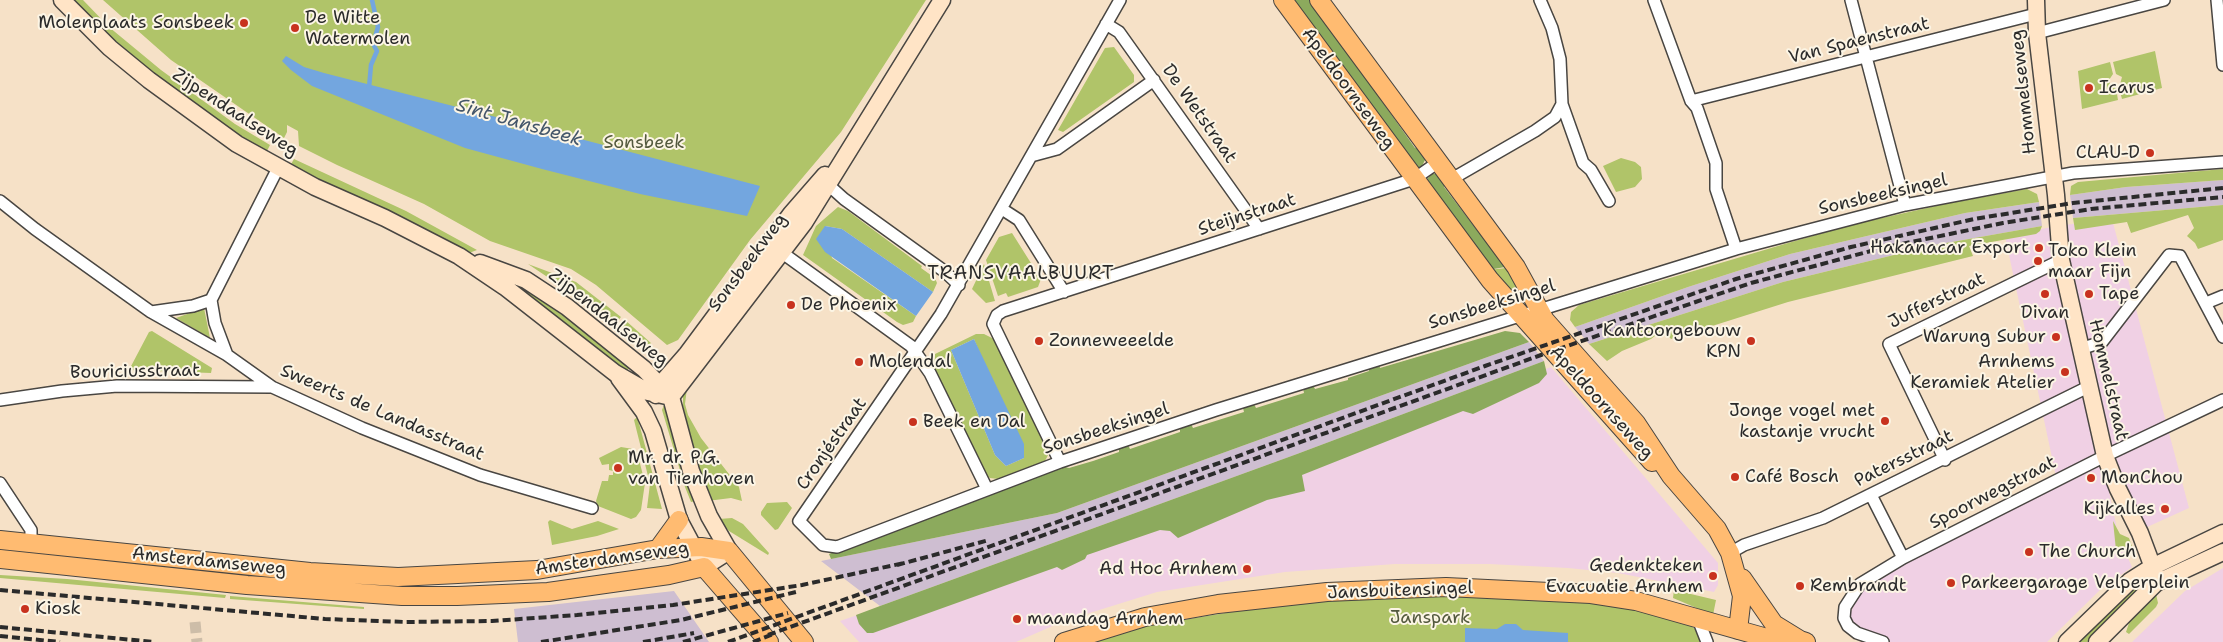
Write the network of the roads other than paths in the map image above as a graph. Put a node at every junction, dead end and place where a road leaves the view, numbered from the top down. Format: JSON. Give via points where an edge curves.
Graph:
{"nodes":[{"id":1,"x":62,"y":0,"type":"edge"},
{"id":2,"x":942,"y":0,"type":"edge"},
{"id":3,"x":1120,"y":0,"type":"edge"},
{"id":4,"x":1283,"y":0,"type":"edge"},
{"id":5,"x":1319,"y":0,"type":"edge"},
{"id":6,"x":1540,"y":0,"type":"edge"},
{"id":7,"x":1654,"y":0,"type":"edge"},
{"id":8,"x":1851,"y":0,"type":"edge"},
{"id":9,"x":2164,"y":0,"type":"edge"},
{"id":10,"x":2217,"y":0,"type":"edge"},
{"id":11,"x":2036,"y":7,"type":"edge"},
{"id":12,"x":1106,"y":24,"type":"junction"},
{"id":13,"x":2037,"y":33,"type":"junction"},
{"id":14,"x":1867,"y":57,"type":"junction"},
{"id":15,"x":2223,"y":65,"type":"edge"},
{"id":16,"x":1154,"y":80,"type":"junction"},
{"id":17,"x":1691,"y":101,"type":"junction"},
{"id":18,"x":1562,"y":104,"type":"junction"},
{"id":19,"x":1031,"y":156,"type":"junction"},
{"id":20,"x":2223,"y":162,"type":"edge"},
{"id":21,"x":1437,"y":163,"type":"junction"},
{"id":22,"x":278,"y":168,"type":"junction"},
{"id":23,"x":1414,"y":179,"type":"junction"},
{"id":24,"x":2054,"y":179,"type":"junction"},
{"id":25,"x":1450,"y":180,"type":"junction"},
{"id":26,"x":825,"y":182,"type":"junction"},
{"id":27,"x":0,"y":201,"type":"edge"},
{"id":28,"x":1609,"y":201,"type":"dead end"},
{"id":29,"x":1905,"y":204,"type":"junction"},
{"id":30,"x":1002,"y":209,"type":"junction"},
{"id":31,"x":1259,"y":229,"type":"junction"},
{"id":32,"x":775,"y":248,"type":"junction"},
{"id":33,"x":1736,"y":250,"type":"junction"},
{"id":34,"x":459,"y":256,"type":"junction"},
{"id":35,"x":2061,"y":260,"type":"junction"},
{"id":36,"x":959,"y":285,"type":"junction"},
{"id":37,"x":1064,"y":292,"type":"junction"},
{"id":38,"x":2223,"y":296,"type":"edge"},
{"id":39,"x":211,"y":300,"type":"junction"},
{"id":40,"x":2206,"y":303,"type":"junction"},
{"id":41,"x":151,"y":312,"type":"junction"},
{"id":42,"x":1530,"y":312,"type":"junction"},
{"id":43,"x":2223,"y":337,"type":"edge"},
{"id":44,"x":2080,"y":348,"type":"junction"},
{"id":45,"x":917,"y":353,"type":"junction"},
{"id":46,"x":227,"y":355,"type":"junction"},
{"id":47,"x":680,"y":362,"type":"junction"},
{"id":48,"x":644,"y":369,"type":"junction"},
{"id":49,"x":615,"y":373,"type":"junction"},
{"id":50,"x":272,"y":387,"type":"junction"},
{"id":51,"x":2088,"y":387,"type":"junction"},
{"id":52,"x":660,"y":395,"type":"junction"},
{"id":53,"x":2223,"y":400,"type":"edge"},
{"id":54,"x":2,"y":402,"type":"edge"},
{"id":55,"x":653,"y":432,"type":"junction"},
{"id":56,"x":2105,"y":456,"type":"junction"},
{"id":57,"x":1945,"y":460,"type":"junction"},
{"id":58,"x":1060,"y":462,"type":"junction"},
{"id":59,"x":0,"y":483,"type":"edge"},
{"id":60,"x":986,"y":489,"type":"junction"},
{"id":61,"x":1871,"y":495,"type":"junction"},
{"id":62,"x":592,"y":508,"type":"dead end"},
{"id":63,"x":679,"y":520,"type":"junction"},
{"id":64,"x":799,"y":521,"type":"joint"},
{"id":65,"x":2223,"y":533,"type":"edge"},
{"id":66,"x":31,"y":536,"type":"junction"},
{"id":67,"x":0,"y":540,"type":"edge"},
{"id":68,"x":691,"y":546,"type":"junction"},
{"id":69,"x":658,"y":549,"type":"junction"},
{"id":70,"x":729,"y":551,"type":"junction"},
{"id":71,"x":2223,"y":552,"type":"edge"},
{"id":72,"x":1903,"y":558,"type":"junction"},
{"id":73,"x":1731,"y":559,"type":"junction"},
{"id":74,"x":7,"y":560,"type":"edge"},
{"id":75,"x":704,"y":567,"type":"junction"},
{"id":76,"x":2155,"y":574,"type":"junction"},
{"id":77,"x":1698,"y":619,"type":"junction"},
{"id":78,"x":1738,"y":630,"type":"junction"},
{"id":79,"x":1803,"y":641,"type":"edge"},
{"id":80,"x":769,"y":642,"type":"edge"},
{"id":81,"x":804,"y":642,"type":"edge"},
{"id":82,"x":1064,"y":642,"type":"edge"},
{"id":83,"x":1708,"y":642,"type":"edge"},
{"id":84,"x":1883,"y":642,"type":"edge"},
{"id":85,"x":2067,"y":642,"type":"edge"},
{"id":86,"x":2097,"y":642,"type":"edge"}],
"edges":[{"from":1,"to":22,"type":"main road","name":"Zijpendaalseweg","via":[[110,48],[149,80],[237,144]]},
{"from":2,"to":26,"type":"main road","name":"Sonsbeekweg","via":[[851,149]]},
{"from":3,"to":12,"type":"street","name":"Cronjéstraat"},
{"from":4,"to":23,"type":"main road","name":"Apeldoornseweg"},
{"from":5,"to":21,"type":"main road","name":"Apeldoornseweg"},
{"from":6,"to":18,"type":"street","via":[[1560,59]]},
{"from":7,"to":17,"type":"street"},
{"from":8,"to":14,"type":"street"},
{"from":9,"to":13,"type":"street"},
{"from":10,"to":15,"type":"street"},
{"from":11,"to":13,"type":"main road","name":"Hommelseweg"},
{"from":11,"to":14,"type":"street","name":"Van Spaenstraat"},
{"from":12,"to":16,"type":"street","name":"De Wetstraat","via":[[1119,32]]},
{"from":12,"to":19,"type":"street","name":"Cronjéstraat"},
{"from":13,"to":24,"type":"main road","name":"Hommelseweg"},
{"from":14,"to":17,"type":"street","name":"Van Spaenstraat"},
{"from":14,"to":29,"type":"street"},
{"from":16,"to":19,"type":"street","via":[[1057,149]]},
{"from":16,"to":31,"type":"street","name":"De Wetstraat"},
{"from":17,"to":33,"type":"street","via":[[1698,108],[1716,163],[1716,189]]},
{"from":18,"to":25,"type":"street","via":[[1555,117],[1535,131]]},
{"from":18,"to":28,"type":"street","via":[[1583,163],[1591,170]]},
{"from":19,"to":30,"type":"street","name":"Cronjéstraat"},
{"from":20,"to":24,"type":"street","name":"Sonsbeeksingel","via":[[2073,173]]},
{"from":21,"to":23,"type":"street","name":"Steijnstraat"},
{"from":21,"to":25,"type":"main road","name":"Apeldoornseweg"},
{"from":22,"to":34,"type":"main road","name":"Zijpendaalseweg"},
{"from":22,"to":39,"type":"street"},
{"from":23,"to":31,"type":"street","name":"Steijnstraat"},
{"from":23,"to":42,"type":"main road","name":"Apeldoornseweg","via":[[1490,280]]},
{"from":24,"to":29,"type":"street","name":"Sonsbeeksingel"},
{"from":24,"to":35,"type":"main road","name":"Hommelstraat"},
{"from":25,"to":42,"type":"main road","name":"Apeldoornseweg","via":[[1516,268]]},
{"from":26,"to":32,"type":"main road","name":"Sonsbeekweg"},
{"from":26,"to":36,"type":"street"},
{"from":27,"to":41,"type":"street","name":"Sweerts de Landasstraat"},
{"from":29,"to":33,"type":"street","name":"Sonsbeeksingel"},
{"from":30,"to":36,"type":"street","name":"Cronjéstraat"},
{"from":30,"to":37,"type":"street","via":[[1019,220]]},
{"from":31,"to":37,"type":"street","name":"Steijnstraat"},
{"from":32,"to":45,"type":"street","via":[[906,340]]},
{"from":32,"to":47,"type":"main road","name":"Sonsbeekweg"},
{"from":32,"to":52,"type":"main road","name":"Sonsbeekweg"},
{"from":33,"to":42,"type":"street","name":"Sonsbeeksingel"},
{"from":34,"to":48,"type":"main road","name":"Zijpendaalseweg","via":[[526,280],[567,307]]},
{"from":34,"to":49,"type":"main road","name":"Zijpendaalseweg","via":[[505,287]]},
{"from":35,"to":44,"type":"main road","name":"Hommelstraat"},
{"from":35,"to":57,"type":"street","name":"Jufferstraat","via":[[1889,344]]},
{"from":36,"to":45,"type":"street","name":"Cronjéstraat"},
{"from":37,"to":58,"type":"street","name":"Steijnstraat","via":[[1003,311],[993,324]]},
{"from":38,"to":40,"type":"street"},
{"from":39,"to":41,"type":"street"},
{"from":39,"to":46,"type":"street","via":[[215,323]]},
{"from":40,"to":43,"type":"street"},
{"from":40,"to":44,"type":"street","via":[[2180,256],[2169,255],[2102,342]]},
{"from":41,"to":46,"type":"street","name":"Sweerts de Landasstraat"},
{"from":42,"to":58,"type":"street","name":"Sonsbeeksingel"},
{"from":42,"to":73,"type":"main road","name":"Apeldoornseweg","via":[[1636,423],[1671,476],[1717,529]]},
{"from":44,"to":51,"type":"main road","name":"Hommelstraat"},
{"from":45,"to":60,"type":"street","via":[[930,373]]},
{"from":45,"to":64,"type":"street","name":"Cronjéstraat"},
{"from":46,"to":50,"type":"street","name":"Sweerts de Landasstraat"},
{"from":47,"to":48,"type":"main road","via":[[661,370]]},
{"from":47,"to":52,"type":"main road","name":"Sonsbeekweg"},
{"from":48,"to":52,"type":"main road","name":"Zijpendaalseweg"},
{"from":49,"to":52,"type":"main road","name":"Zijpendaalseweg"},
{"from":49,"to":55,"type":"main road","name":"Zijpendaalseweg","via":[[644,412]]},
{"from":50,"to":54,"type":"street","name":"Bouriciusstraat","via":[[117,386],[62,391]]},
{"from":50,"to":62,"type":"street","name":"Sweerts de Landasstraat","via":[[362,428],[480,475]]},
{"from":51,"to":56,"type":"main road","name":"Hommelstraat"},
{"from":51,"to":57,"type":"street","name":"Patersstraat"},
{"from":52,"to":55,"type":"main road","name":"Zijpendaalseweg"},
{"from":52,"to":70,"type":"main road","name":"Zijpendaalseweg","via":[[709,516]]},
{"from":53,"to":56,"type":"street","name":"Spoorwegstraat"},
{"from":55,"to":63,"type":"main road","name":"Zijpendaalseweg"},
{"from":56,"to":72,"type":"street","name":"Spoorwegstraat"},
{"from":56,"to":76,"type":"main road","name":"Hommelstraat"},
{"from":57,"to":61,"type":"street","name":"Patersstraat"},
{"from":58,"to":60,"type":"street","name":"Sonsbeeksingel"},
{"from":59,"to":66,"type":"street"},
{"from":60,"to":64,"type":"street","name":"Sonsbeeksingel","via":[[837,547],[828,548],[821,544]]},
{"from":61,"to":72,"type":"street"},
{"from":61,"to":73,"type":"street","name":"Patersstraat","via":[[1823,518],[1744,545]]},
{"from":63,"to":68,"type":"main road","name":"Zijpendaalseweg"},
{"from":63,"to":69,"type":"main road"},
{"from":65,"to":76,"type":"main road"},
{"from":66,"to":67,"type":"main road","name":"Amsterdamseweg"},
{"from":66,"to":69,"type":"main road","name":"Amsterdamseweg","via":[[310,572],[398,578],[537,570]]},
{"from":66,"to":74,"type":"main road"},
{"from":68,"to":69,"type":"main road","name":"Amsterdamseweg"},
{"from":68,"to":70,"type":"main road","name":"Amsterdamseweg"},
{"from":68,"to":75,"type":"main road","name":"Zijpendaalseweg"},
{"from":70,"to":75,"type":"main road","name":"Amsterdamseweg"},
{"from":70,"to":81,"type":"main road"},
{"from":71,"to":76,"type":"main road"},
{"from":72,"to":84,"type":"street","name":"Spoorwegstraat","via":[[1860,584],[1845,607],[1844,618],[1848,626],[1857,633]]},
{"from":73,"to":78,"type":"main road","via":[[1742,596]]},
{"from":73,"to":79,"type":"main road","via":[[1768,618]]},
{"from":74,"to":75,"type":"main road","name":"Amsterdamseweg","via":[[247,585],[411,596],[548,592],[669,576]]},
{"from":75,"to":80,"type":"main road"},
{"from":76,"to":85,"type":"main road","via":[[2130,581]]},
{"from":76,"to":86,"type":"main road"},
{"from":77,"to":78,"type":"main road","name":"Jansbuitensingel"},
{"from":77,"to":82,"type":"main road","name":"Jansbuitensingel","via":[[1636,601],[1591,594],[1397,588],[1218,604],[1145,617]]},
{"from":77,"to":83,"type":"street"},
{"from":78,"to":79,"type":"main road","name":"Jansbuitensingel","via":[[1774,640]]}]}
